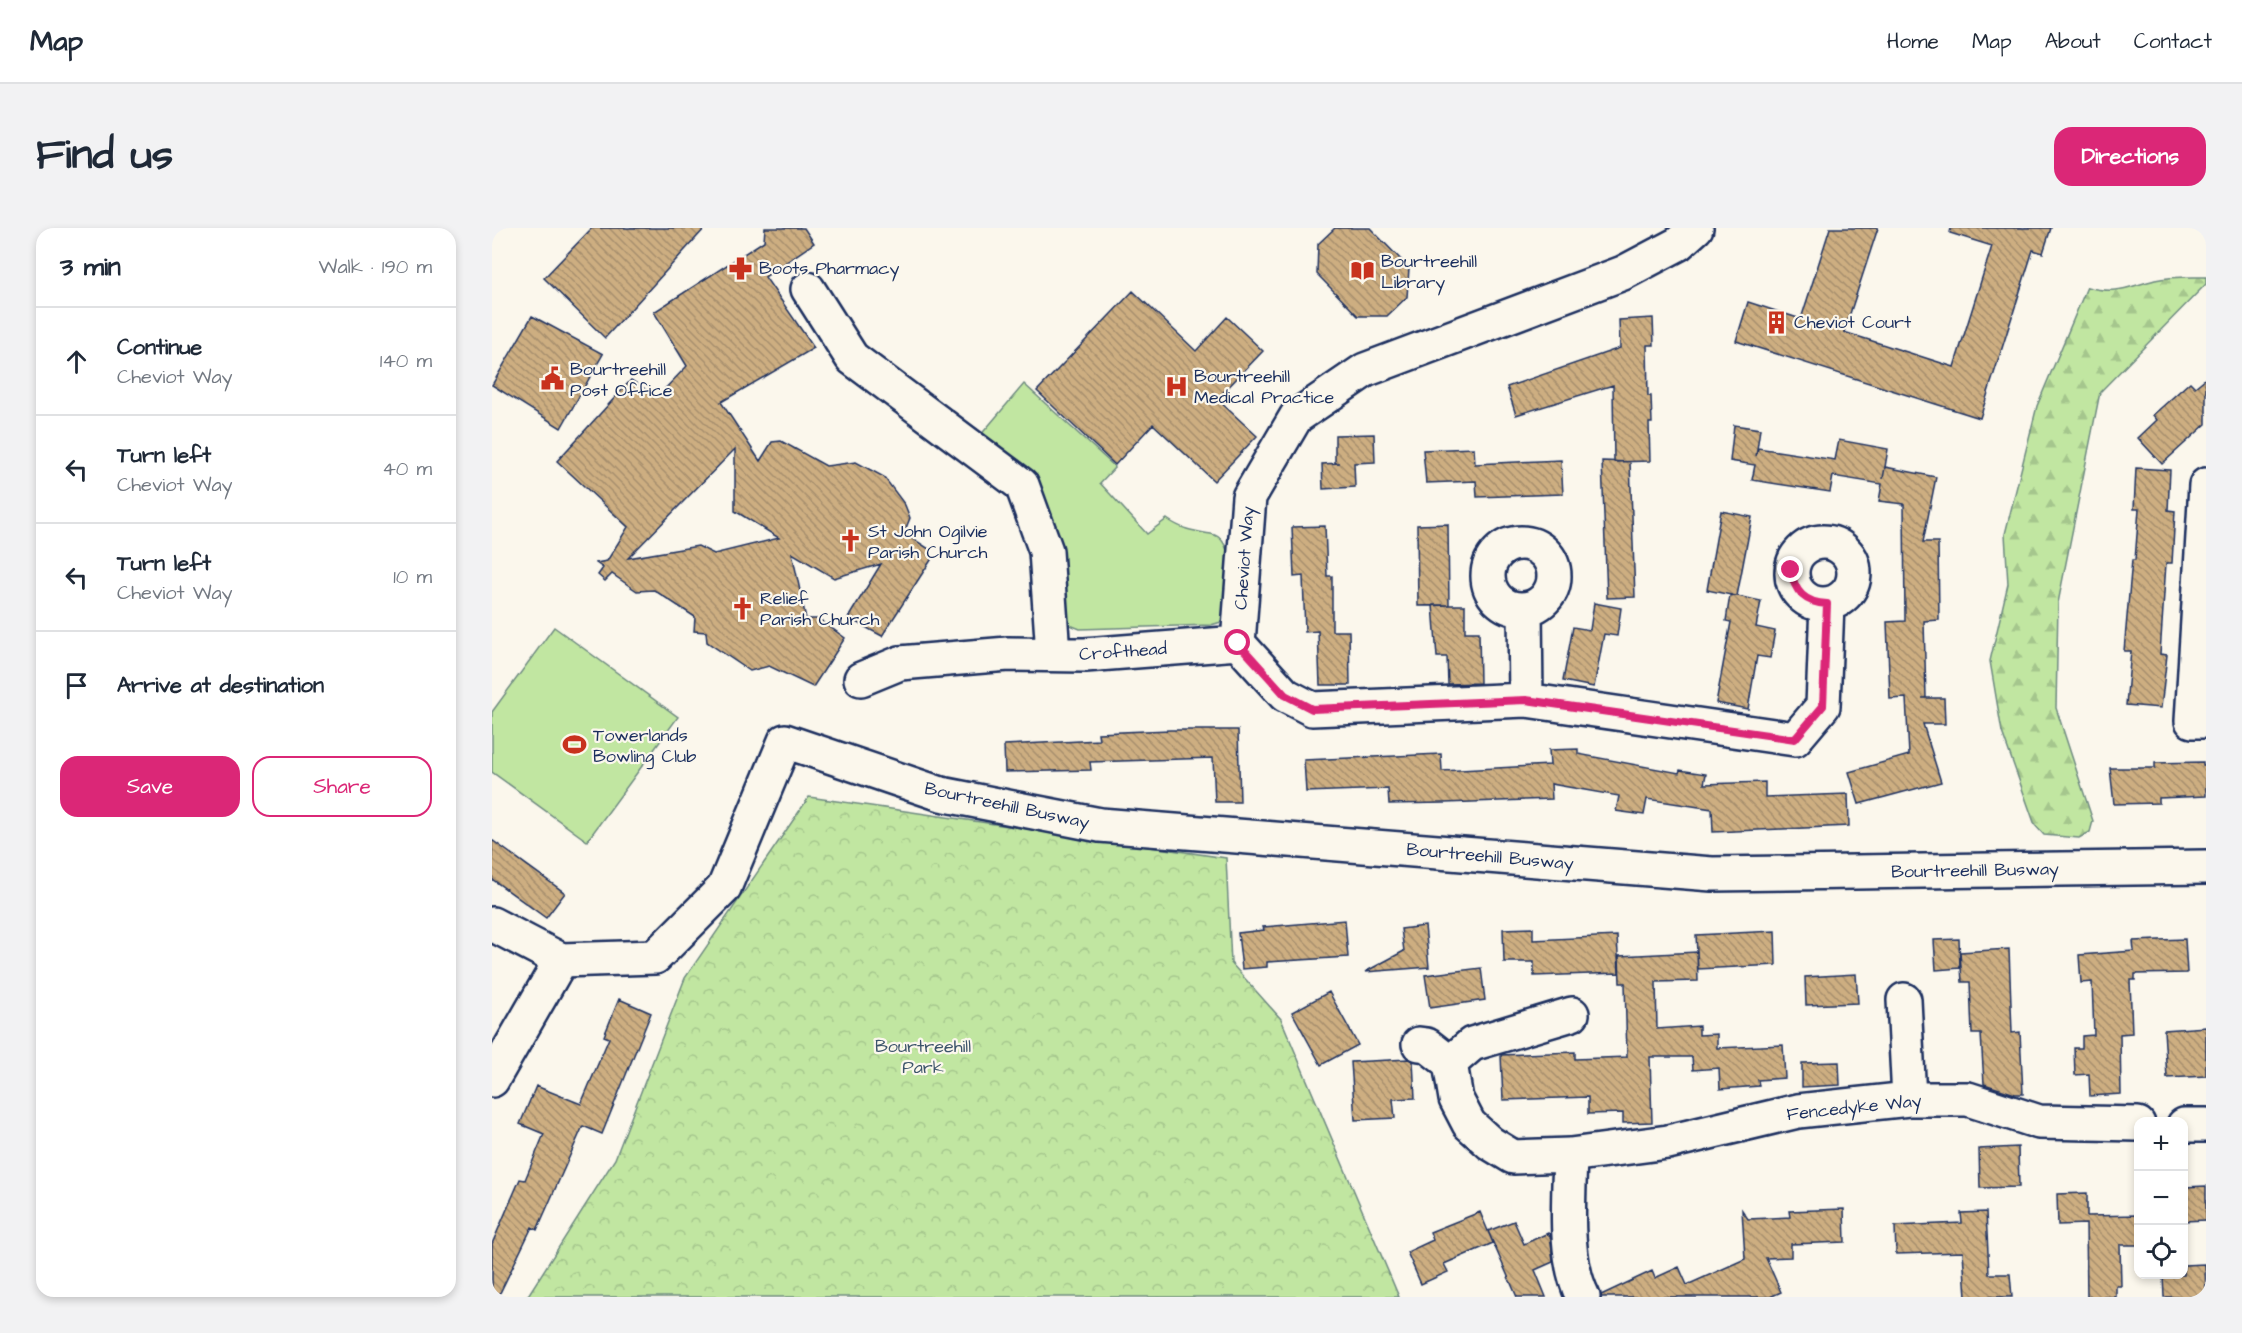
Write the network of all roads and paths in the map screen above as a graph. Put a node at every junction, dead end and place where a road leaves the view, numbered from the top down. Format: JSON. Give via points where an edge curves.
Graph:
{"nodes":[{"id":1,"x":1696,"y":228,"type":"edge"},
{"id":2,"x":808,"y":289,"type":"dead end"},
{"id":3,"x":2206,"y":485,"type":"edge"},
{"id":4,"x":2203,"y":581,"type":"edge"},
{"id":5,"x":1827,"y":604,"type":"dead end"},
{"id":6,"x":1525,"y":609,"type":"dead end"},
{"id":7,"x":1238,"y":643,"type":"junction"},
{"id":8,"x":1053,"y":654,"type":"junction"},
{"id":9,"x":861,"y":679,"type":"dead end"},
{"id":10,"x":1526,"y":700,"type":"junction"},
{"id":11,"x":2206,"y":721,"type":"edge"},
{"id":12,"x":2206,"y":867,"type":"edge"},
{"id":13,"x":492,"y":924,"type":"edge"},
{"id":14,"x":561,"y":960,"type":"junction"},
{"id":15,"x":1904,"y":1000,"type":"dead end"},
{"id":16,"x":1572,"y":1014,"type":"dead end"},
{"id":17,"x":1419,"y":1044,"type":"dead end"},
{"id":18,"x":1461,"y":1053,"type":"junction"},
{"id":19,"x":492,"y":1080,"type":"edge"},
{"id":20,"x":1909,"y":1099,"type":"junction"},
{"id":21,"x":2134,"y":1124,"type":"edge"},
{"id":22,"x":2188,"y":1125,"type":"edge"},
{"id":23,"x":2206,"y":1125,"type":"edge"},
{"id":24,"x":1570,"y":1155,"type":"junction"},
{"id":25,"x":1583,"y":1297,"type":"edge"}],
"edges":[{"from":1,"to":7,"type":"street","name":"Cheviot Way","via":[[1678,244],[1623,273],[1365,369],[1296,417],[1249,497]]},
{"from":2,"to":8,"type":"street","via":[[852,358],[1022,485],[1046,551]]},
{"from":3,"to":4,"type":"street"},
{"from":4,"to":11,"type":"street","via":[[2192,721]]},
{"from":5,"to":10,"type":"street","via":[[1823,706],[1795,739]]},
{"from":6,"to":10,"type":"street"},
{"from":7,"to":8,"type":"street","name":"Crofthead","via":[[1085,656]]},
{"from":7,"to":10,"type":"street","via":[[1285,695],[1312,709]]},
{"from":8,"to":9,"type":"street","name":"Crofthead","via":[[900,663]]},
{"from":12,"to":14,"type":"street","name":"Bourtreehill Busway","via":[[1712,874],[1100,825],[941,794],[785,741],[724,888],[655,957]]},
{"from":13,"to":14,"type":"street"},
{"from":14,"to":19,"type":"street"},
{"from":15,"to":20,"type":"street"},
{"from":16,"to":18,"type":"street"},
{"from":17,"to":18,"type":"street"},
{"from":18,"to":24,"type":"street","name":"Fencedyke Way","via":[[1456,1099],[1469,1124],[1513,1157]]},
{"from":20,"to":21,"type":"street","name":"Fencedyke Way","via":[[1968,1099],[2039,1122]]},
{"from":20,"to":24,"type":"street","name":"Fencedyke Way","via":[[1798,1111],[1668,1142]]},
{"from":22,"to":23,"type":"street"},
{"from":24,"to":25,"type":"street","via":[[1569,1224],[1577,1285]]}]}
